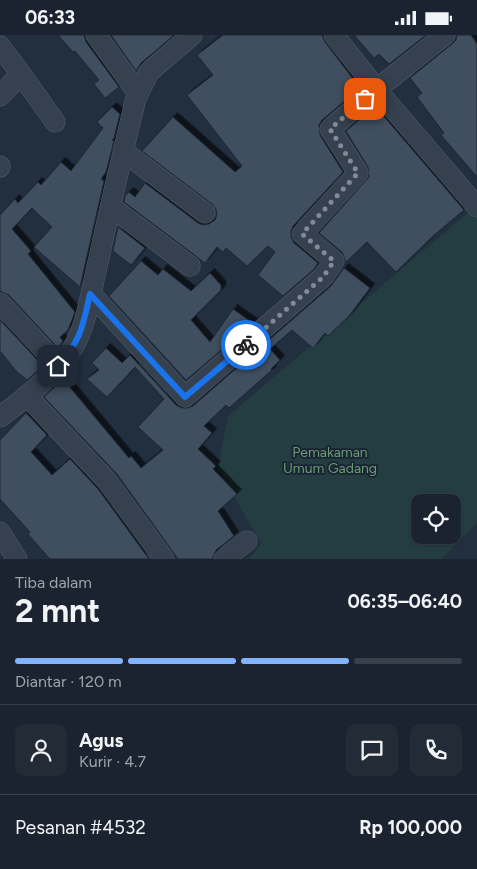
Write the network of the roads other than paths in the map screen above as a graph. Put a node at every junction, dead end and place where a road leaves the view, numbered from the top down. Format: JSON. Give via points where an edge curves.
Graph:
{"nodes":[{"id":1,"x":96,"y":35,"type":"edge"},
{"id":2,"x":192,"y":35,"type":"edge"},
{"id":3,"x":334,"y":35,"type":"edge"},
{"id":4,"x":445,"y":35,"type":"edge"},
{"id":5,"x":0,"y":46,"type":"edge"},
{"id":6,"x":21,"y":73,"type":"junction"},
{"id":7,"x":377,"y":89,"type":"junction"},
{"id":8,"x":138,"y":93,"type":"junction"},
{"id":9,"x":0,"y":96,"type":"edge"},
{"id":10,"x":55,"y":122,"type":"dead end"},
{"id":11,"x":124,"y":151,"type":"junction"},
{"id":12,"x":111,"y":207,"type":"junction"},
{"id":13,"x":477,"y":207,"type":"edge"},
{"id":14,"x":205,"y":213,"type":"dead end"},
{"id":15,"x":190,"y":266,"type":"dead end"},
{"id":16,"x":90,"y":294,"type":"junction"},
{"id":17,"x":0,"y":303,"type":"edge"},
{"id":18,"x":58,"y":366,"type":"junction"},
{"id":19,"x":27,"y":396,"type":"junction"},
{"id":20,"x":0,"y":417,"type":"edge"},
{"id":21,"x":0,"y":531,"type":"edge"},
{"id":22,"x":247,"y":541,"type":"dead end"},
{"id":23,"x":17,"y":559,"type":"edge"},
{"id":24,"x":164,"y":559,"type":"edge"},
{"id":25,"x":224,"y":559,"type":"edge"}],
"edges":[{"from":1,"to":8,"type":"street"},
{"from":2,"to":8,"type":"street","via":[[150,72]]},
{"from":3,"to":7,"type":"street"},
{"from":4,"to":7,"type":"street"},
{"from":5,"to":6,"type":"street"},
{"from":6,"to":9,"type":"street"},
{"from":6,"to":10,"type":"street"},
{"from":7,"to":13,"type":"street"},
{"from":7,"to":16,"type":"street","via":[[330,129],[358,173],[302,234],[334,261],[323,277],[185,397]]},
{"from":8,"to":11,"type":"street"},
{"from":11,"to":12,"type":"street"},
{"from":11,"to":14,"type":"street"},
{"from":12,"to":15,"type":"street"},
{"from":12,"to":16,"type":"street"},
{"from":16,"to":18,"type":"street","via":[[79,338]]},
{"from":17,"to":18,"type":"street"},
{"from":18,"to":19,"type":"street"},
{"from":19,"to":20,"type":"street"},
{"from":19,"to":24,"type":"street","via":[[107,481]]},
{"from":21,"to":23,"type":"street"},
{"from":22,"to":25,"type":"street"}]}
